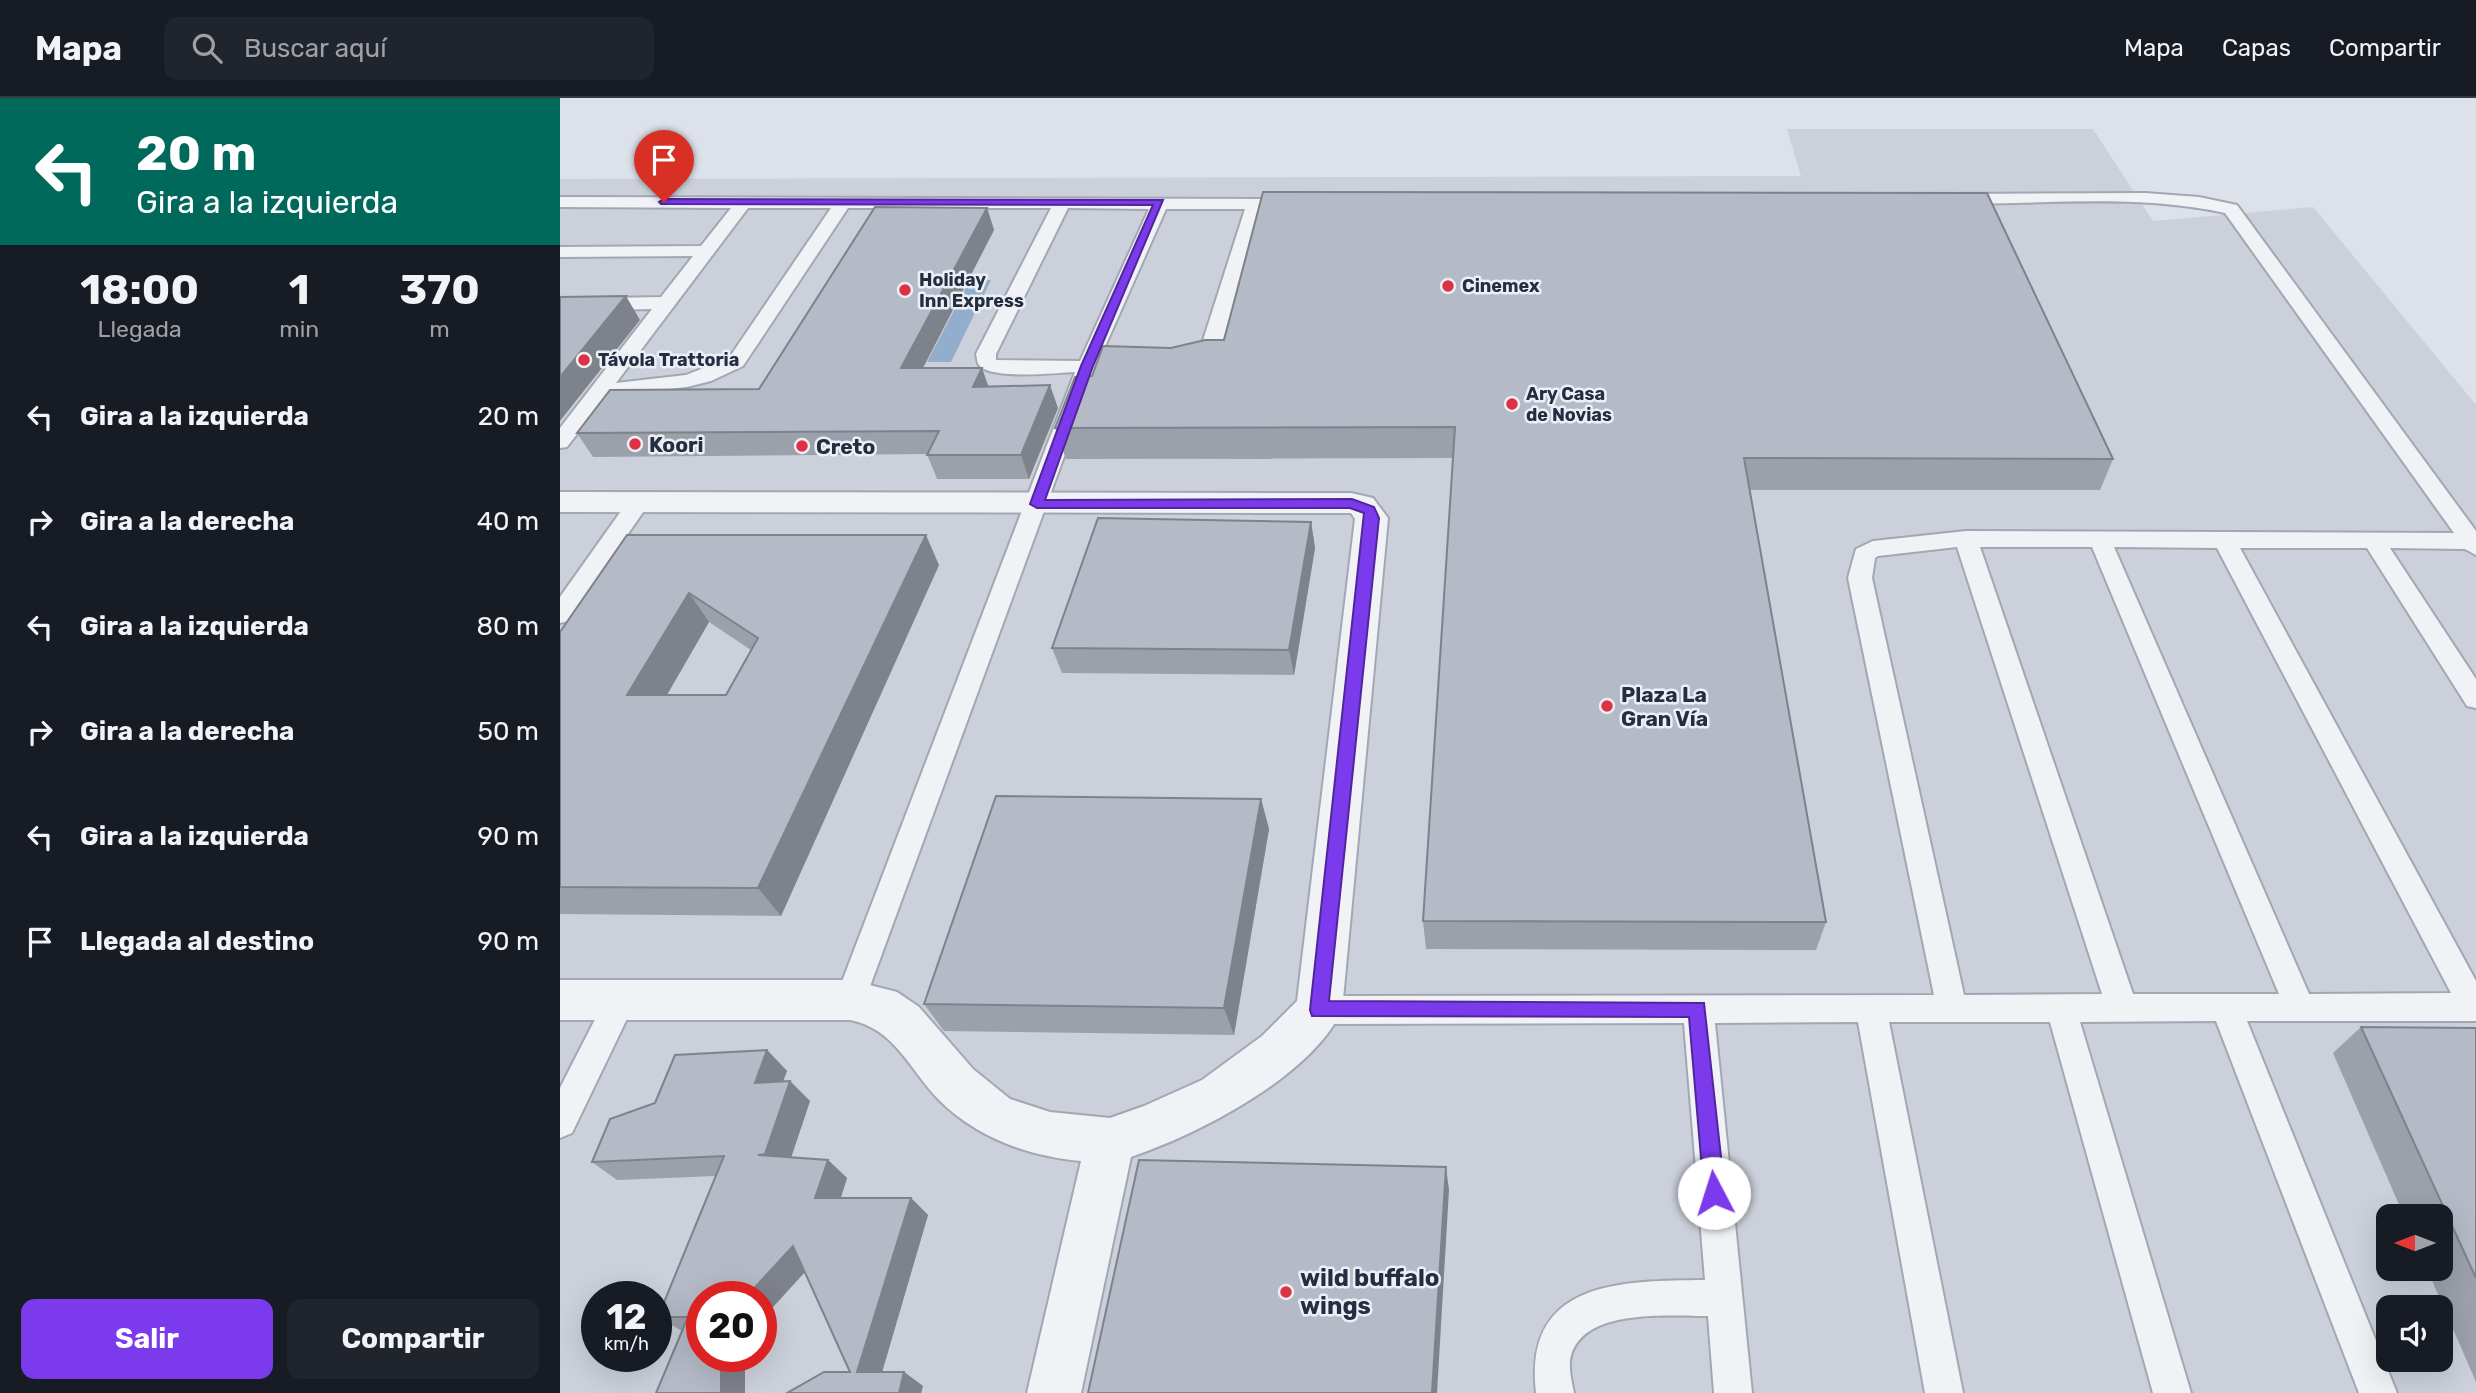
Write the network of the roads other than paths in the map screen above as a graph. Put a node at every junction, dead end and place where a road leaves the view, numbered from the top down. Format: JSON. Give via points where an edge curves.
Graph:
{"nodes":[{"id":1,"x":1936,"y":200,"type":"edge"},
{"id":2,"x":560,"y":202,"type":"edge"},
{"id":3,"x":743,"y":202,"type":"junction"},
{"id":4,"x":1160,"y":202,"type":"junction"},
{"id":5,"x":843,"y":203,"type":"junction"},
{"id":6,"x":1062,"y":203,"type":"junction"},
{"id":7,"x":1255,"y":204,"type":"junction"},
{"id":8,"x":1310,"y":204,"type":"edge"},
{"id":9,"x":705,"y":251,"type":"junction"},
{"id":10,"x":560,"y":252,"type":"edge"},
{"id":11,"x":664,"y":303,"type":"junction"},
{"id":12,"x":560,"y":304,"type":"edge"},
{"id":13,"x":1087,"y":366,"type":"junction"},
{"id":14,"x":1120,"y":367,"type":"edge"},
{"id":15,"x":1178,"y":370,"type":"edge"},
{"id":16,"x":599,"y":390,"type":"junction"},
{"id":17,"x":560,"y":442,"type":"edge"},
{"id":18,"x":560,"y":502,"type":"edge"},
{"id":19,"x":639,"y":502,"type":"junction"},
{"id":20,"x":1037,"y":504,"type":"junction"},
{"id":21,"x":1966,"y":539,"type":"junction"},
{"id":22,"x":2100,"y":540,"type":"junction"},
{"id":23,"x":2224,"y":540,"type":"junction"},
{"id":24,"x":2374,"y":541,"type":"junction"},
{"id":25,"x":2474,"y":544,"type":"edge"},
{"id":26,"x":560,"y":615,"type":"edge"},
{"id":27,"x":2476,"y":699,"type":"edge"},
{"id":28,"x":560,"y":1000,"type":"edge"},
{"id":29,"x":621,"y":1000,"type":"junction"},
{"id":30,"x":850,"y":1000,"type":"junction"},
{"id":31,"x":2475,"y":1007,"type":"edge"},
{"id":32,"x":1952,"y":1008,"type":"junction"},
{"id":33,"x":2061,"y":1008,"type":"junction"},
{"id":34,"x":2122,"y":1008,"type":"junction"},
{"id":35,"x":2226,"y":1008,"type":"junction"},
{"id":36,"x":2300,"y":1008,"type":"junction"},
{"id":37,"x":1698,"y":1009,"type":"junction"},
{"id":38,"x":1871,"y":1009,"type":"junction"},
{"id":39,"x":1319,"y":1010,"type":"junction"},
{"id":40,"x":560,"y":1122,"type":"edge"},
{"id":41,"x":1110,"y":1141,"type":"junction"},
{"id":42,"x":1724,"y":1298,"type":"junction"},
{"id":43,"x":1054,"y":1393,"type":"edge"},
{"id":44,"x":1555,"y":1393,"type":"edge"},
{"id":45,"x":1733,"y":1393,"type":"edge"},
{"id":46,"x":1944,"y":1393,"type":"edge"},
{"id":47,"x":2172,"y":1393,"type":"edge"},
{"id":48,"x":2378,"y":1393,"type":"edge"}],
"edges":[{"from":1,"to":25,"type":"lane","via":[[2156,198],[2231,209]]},
{"from":2,"to":3,"type":"lane"},
{"from":3,"to":5,"type":"lane"},
{"from":3,"to":9,"type":"lane"},
{"from":4,"to":6,"type":"lane"},
{"from":4,"to":7,"type":"lane"},
{"from":4,"to":13,"type":"lane"},
{"from":5,"to":6,"type":"lane"},
{"from":5,"to":16,"type":"lane","via":[[736,362],[693,381]]},
{"from":6,"to":13,"type":"lane","via":[[986,354],[987,363],[1003,368]]},
{"from":7,"to":8,"type":"lane"},
{"from":7,"to":15,"type":"lane","via":[[1204,363],[1199,368]]},
{"from":9,"to":10,"type":"lane"},
{"from":9,"to":11,"type":"lane"},
{"from":11,"to":12,"type":"lane"},
{"from":11,"to":16,"type":"lane"},
{"from":13,"to":14,"type":"lane"},
{"from":13,"to":20,"type":"lane"},
{"from":16,"to":17,"type":"lane"},
{"from":18,"to":19,"type":"street"},
{"from":19,"to":20,"type":"street"},
{"from":19,"to":26,"type":"lane"},
{"from":20,"to":30,"type":"lane"},
{"from":20,"to":39,"type":"street","via":[[1352,503],[1369,510],[1372,518]]},
{"from":21,"to":22,"type":"lane"},
{"from":21,"to":32,"type":"lane","via":[[1873,549],[1864,554],[1860,565]]},
{"from":21,"to":34,"type":"lane"},
{"from":22,"to":23,"type":"lane"},
{"from":22,"to":36,"type":"lane"},
{"from":23,"to":24,"type":"lane"},
{"from":23,"to":31,"type":"lane"},
{"from":24,"to":25,"type":"lane"},
{"from":24,"to":27,"type":"lane"},
{"from":28,"to":29,"type":"street"},
{"from":29,"to":30,"type":"street"},
{"from":29,"to":40,"type":"lane"},
{"from":30,"to":41,"type":"street","via":[[881,1006],[903,1022],[956,1086],[996,1117],[1051,1135]]},
{"from":31,"to":36,"type":"lane"},
{"from":32,"to":33,"type":"lane"},
{"from":32,"to":38,"type":"lane"},
{"from":33,"to":34,"type":"lane"},
{"from":33,"to":47,"type":"lane"},
{"from":34,"to":35,"type":"lane"},
{"from":35,"to":36,"type":"lane"},
{"from":35,"to":48,"type":"lane"},
{"from":37,"to":38,"type":"lane"},
{"from":37,"to":39,"type":"lane"},
{"from":37,"to":42,"type":"lane"},
{"from":38,"to":46,"type":"lane"},
{"from":39,"to":41,"type":"street","via":[[1278,1051],[1220,1096]]},
{"from":41,"to":43,"type":"street"},
{"from":42,"to":44,"type":"lane","via":[[1602,1303],[1572,1319],[1559,1337],[1552,1361]]},
{"from":42,"to":45,"type":"lane"}]}
